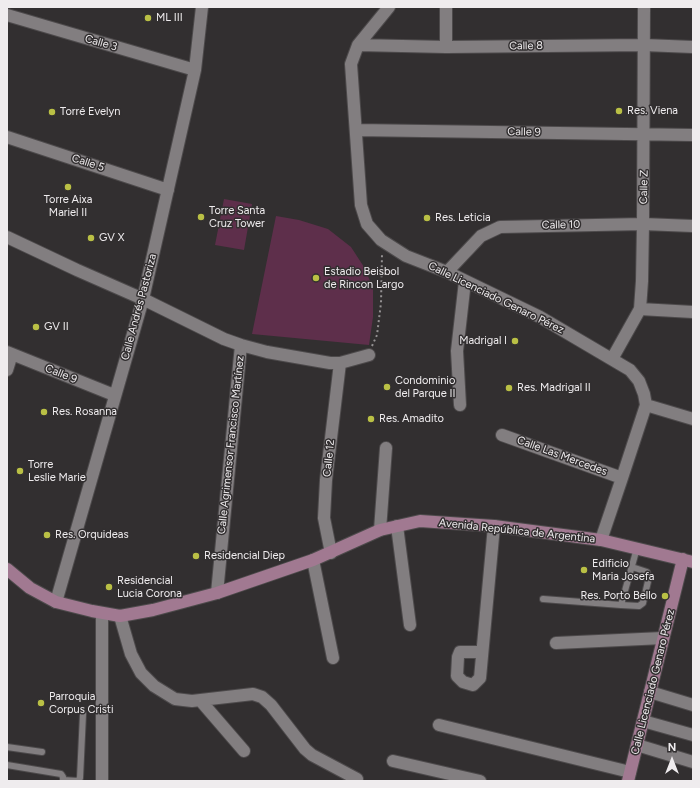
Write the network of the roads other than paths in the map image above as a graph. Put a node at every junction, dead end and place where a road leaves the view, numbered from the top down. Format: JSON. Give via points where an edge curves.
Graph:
{"nodes":[{"id":1,"x":202,"y":7,"type":"edge"},
{"id":2,"x":389,"y":7,"type":"edge"},
{"id":3,"x":446,"y":7,"type":"edge"},
{"id":4,"x":644,"y":7,"type":"edge"},
{"id":5,"x":7,"y":15,"type":"edge"},
{"id":6,"x":358,"y":45,"type":"junction"},
{"id":7,"x":644,"y":45,"type":"junction"},
{"id":8,"x":446,"y":47,"type":"junction"},
{"id":9,"x":693,"y":47,"type":"edge"},
{"id":10,"x":195,"y":70,"type":"junction"},
{"id":11,"x":356,"y":130,"type":"junction"},
{"id":12,"x":644,"y":134,"type":"junction"},
{"id":13,"x":693,"y":135,"type":"edge"},
{"id":14,"x":7,"y":136,"type":"edge"},
{"id":15,"x":168,"y":190,"type":"junction"},
{"id":16,"x":643,"y":224,"type":"junction"},
{"id":17,"x":693,"y":226,"type":"edge"},
{"id":18,"x":7,"y":237,"type":"edge"},
{"id":19,"x":447,"y":272,"type":"junction"},
{"id":20,"x":465,"y":281,"type":"junction"},
{"id":21,"x":143,"y":299,"type":"junction"},
{"id":22,"x":640,"y":310,"type":"junction"},
{"id":23,"x":693,"y":312,"type":"edge"},
{"id":24,"x":241,"y":345,"type":"junction"},
{"id":25,"x":10,"y":353,"type":"edge"},
{"id":26,"x":369,"y":355,"type":"road end"},
{"id":27,"x":612,"y":359,"type":"junction"},
{"id":28,"x":340,"y":363,"type":"junction"},
{"id":29,"x":7,"y":370,"type":"edge"},
{"id":30,"x":114,"y":395,"type":"junction"},
{"id":31,"x":460,"y":405,"type":"dead end"},
{"id":32,"x":646,"y":405,"type":"junction"},
{"id":33,"x":693,"y":419,"type":"edge"},
{"id":34,"x":502,"y":434,"type":"dead end"},
{"id":35,"x":386,"y":448,"type":"dead end"},
{"id":36,"x":622,"y":478,"type":"junction"},
{"id":37,"x":397,"y":526,"type":"junction"},
{"id":38,"x":494,"y":526,"type":"junction"},
{"id":39,"x":380,"y":530,"type":"junction"},
{"id":40,"x":601,"y":540,"type":"junction"},
{"id":41,"x":637,"y":548,"type":"junction"},
{"id":42,"x":331,"y":553,"type":"junction"},
{"id":43,"x":313,"y":560,"type":"junction"},
{"id":44,"x":688,"y":561,"type":"edge"},
{"id":45,"x":632,"y":566,"type":"junction"},
{"id":46,"x":7,"y":569,"type":"edge"},
{"id":47,"x":217,"y":593,"type":"junction"},
{"id":48,"x":543,"y":599,"type":"dead end"},
{"id":49,"x":56,"y":602,"type":"junction"},
{"id":50,"x":621,"y":605,"type":"junction"},
{"id":51,"x":102,"y":613,"type":"junction"},
{"id":52,"x":120,"y":616,"type":"junction"},
{"id":53,"x":410,"y":625,"type":"dead end"},
{"id":54,"x":663,"y":638,"type":"junction"},
{"id":55,"x":556,"y":643,"type":"dead end"},
{"id":56,"x":482,"y":652,"type":"dead end"},
{"id":57,"x":333,"y":658,"type":"dead end"},
{"id":58,"x":650,"y":692,"type":"junction"},
{"id":59,"x":200,"y":700,"type":"junction"},
{"id":60,"x":693,"y":705,"type":"edge"},
{"id":61,"x":83,"y":714,"type":"dead end"},
{"id":62,"x":643,"y":721,"type":"junction"},
{"id":63,"x":439,"y":725,"type":"dead end"},
{"id":64,"x":693,"y":735,"type":"edge"},
{"id":65,"x":637,"y":745,"type":"junction"},
{"id":66,"x":7,"y":747,"type":"edge"},
{"id":67,"x":244,"y":751,"type":"dead end"},
{"id":68,"x":42,"y":752,"type":"dead end"},
{"id":69,"x":393,"y":760,"type":"dead end"},
{"id":70,"x":693,"y":762,"type":"edge"},
{"id":71,"x":7,"y":766,"type":"edge"},
{"id":72,"x":629,"y":776,"type":"edge"},
{"id":73,"x":356,"y":779,"type":"dead end"},
{"id":74,"x":63,"y":781,"type":"edge"},
{"id":75,"x":102,"y":781,"type":"edge"},
{"id":76,"x":480,"y":781,"type":"edge"}],
"edges":[{"from":1,"to":10,"type":"street","name":"Calle Andrés Pastoriza"},
{"from":2,"to":6,"type":"street","name":"Calle Licenciado Genaro Pérez"},
{"from":3,"to":8,"type":"street"},
{"from":4,"to":7,"type":"street","name":"Calle Z"},
{"from":5,"to":10,"type":"street","name":"Calle 3"},
{"from":6,"to":8,"type":"street","name":"Calle 8"},
{"from":6,"to":11,"type":"street","name":"Calle Licenciado Genaro Pérez","via":[[351,64]]},
{"from":7,"to":8,"type":"street","name":"Calle 8"},
{"from":7,"to":9,"type":"street","name":"Calle 8"},
{"from":7,"to":12,"type":"street","name":"Calle Z"},
{"from":10,"to":15,"type":"street","name":"Calle Andrés Pastoriza"},
{"from":11,"to":12,"type":"street","name":"Calle 9"},
{"from":11,"to":19,"type":"street","name":"Calle Licenciado Genaro Pérez","via":[[361,205],[367,224],[381,240],[406,256]]},
{"from":12,"to":13,"type":"street","name":"Calle 9"},
{"from":12,"to":16,"type":"street","name":"Calle Z"},
{"from":14,"to":15,"type":"street","name":"Calle 5"},
{"from":15,"to":21,"type":"street","name":"Calle Andrés Pastoriza"},
{"from":16,"to":17,"type":"street","name":"Calle 10"},
{"from":16,"to":19,"type":"street","name":"Calle 10","via":[[500,226],[481,236]]},
{"from":16,"to":22,"type":"street","name":"Calle Z"},
{"from":18,"to":21,"type":"street"},
{"from":19,"to":20,"type":"street","name":"Calle Licenciado Genaro Pérez"},
{"from":20,"to":27,"type":"street","name":"Calle Licenciado Genaro Pérez","via":[[540,317]]},
{"from":20,"to":31,"type":"street","via":[[457,351]]},
{"from":21,"to":24,"type":"street"},
{"from":21,"to":30,"type":"street","name":"Calle Andrés Pastoriza"},
{"from":22,"to":23,"type":"street"},
{"from":22,"to":27,"type":"street","name":"Calle Z"},
{"from":24,"to":28,"type":"street","via":[[267,352]]},
{"from":24,"to":47,"type":"street","name":"Calle Agrimensor Francisco Martínez"},
{"from":25,"to":29,"type":"street"},
{"from":25,"to":30,"type":"street","name":"Calle 9"},
{"from":26,"to":28,"type":"street"},
{"from":27,"to":32,"type":"street","name":"Calle Licenciado Genaro Pérez","via":[[630,370],[639,381]]},
{"from":28,"to":42,"type":"street","name":"Calle 12","via":[[324,518]]},
{"from":30,"to":49,"type":"street","name":"Calle Andrés Pastoriza"},
{"from":32,"to":33,"type":"street"},
{"from":32,"to":36,"type":"street"},
{"from":34,"to":36,"type":"street","name":"Calle Las Mercedes"},
{"from":35,"to":39,"type":"street"},
{"from":36,"to":40,"type":"street"},
{"from":37,"to":38,"type":"main road","name":"Avenida República de Argentina","via":[[420,521]]},
{"from":37,"to":39,"type":"main road","name":"Avenida República de Argentina"},
{"from":37,"to":53,"type":"street"},
{"from":38,"to":40,"type":"main road","name":"Avenida República de Argentina"},
{"from":38,"to":56,"type":"street"},
{"from":39,"to":42,"type":"main road","name":"Avenida República de Argentina"},
{"from":40,"to":41,"type":"main road","name":"Avenida República de Argentina"},
{"from":41,"to":44,"type":"main road","name":"Avenida República de Argentina"},
{"from":41,"to":45,"type":"lane"},
{"from":42,"to":43,"type":"main road","name":"Avenida República de Argentina"},
{"from":43,"to":47,"type":"main road","name":"Avenida República de Argentina"},
{"from":43,"to":57,"type":"street"},
{"from":44,"to":54,"type":"main road","name":"Calle Licenciado Genaro Pérez"},
{"from":45,"to":50,"type":"lane"},
{"from":45,"to":50,"type":"lane","via":[[647,572],[649,577],[643,603],[639,606]]},
{"from":46,"to":49,"type":"main road","name":"Avenida República de Argentina","via":[[30,588]]},
{"from":47,"to":52,"type":"main road","name":"Avenida República de Argentina"},
{"from":48,"to":50,"type":"lane"},
{"from":49,"to":51,"type":"main road","name":"Avenida República de Argentina"},
{"from":51,"to":52,"type":"main road","name":"Avenida República de Argentina"},
{"from":51,"to":75,"type":"street"},
{"from":52,"to":59,"type":"street","via":[[131,654],[141,673],[154,686],[175,699]]},
{"from":54,"to":55,"type":"street"},
{"from":54,"to":58,"type":"main road","name":"Calle Licenciado Genaro Pérez"},
{"from":58,"to":60,"type":"street"},
{"from":58,"to":62,"type":"main road","name":"Calle Licenciado Genaro Pérez"},
{"from":59,"to":67,"type":"street"},
{"from":59,"to":73,"type":"street","via":[[253,694],[262,697],[305,749]]},
{"from":61,"to":74,"type":"lane","via":[[80,778],[78,781]]},
{"from":62,"to":64,"type":"street"},
{"from":62,"to":65,"type":"main road","name":"Calle Licenciado Genaro Pérez"},
{"from":63,"to":72,"type":"street"},
{"from":65,"to":70,"type":"street"},
{"from":65,"to":72,"type":"main road","name":"Calle Licenciado Genaro Pérez"},
{"from":66,"to":68,"type":"lane"},
{"from":69,"to":76,"type":"street"},
{"from":71,"to":74,"type":"lane","via":[[61,774]]}]}
